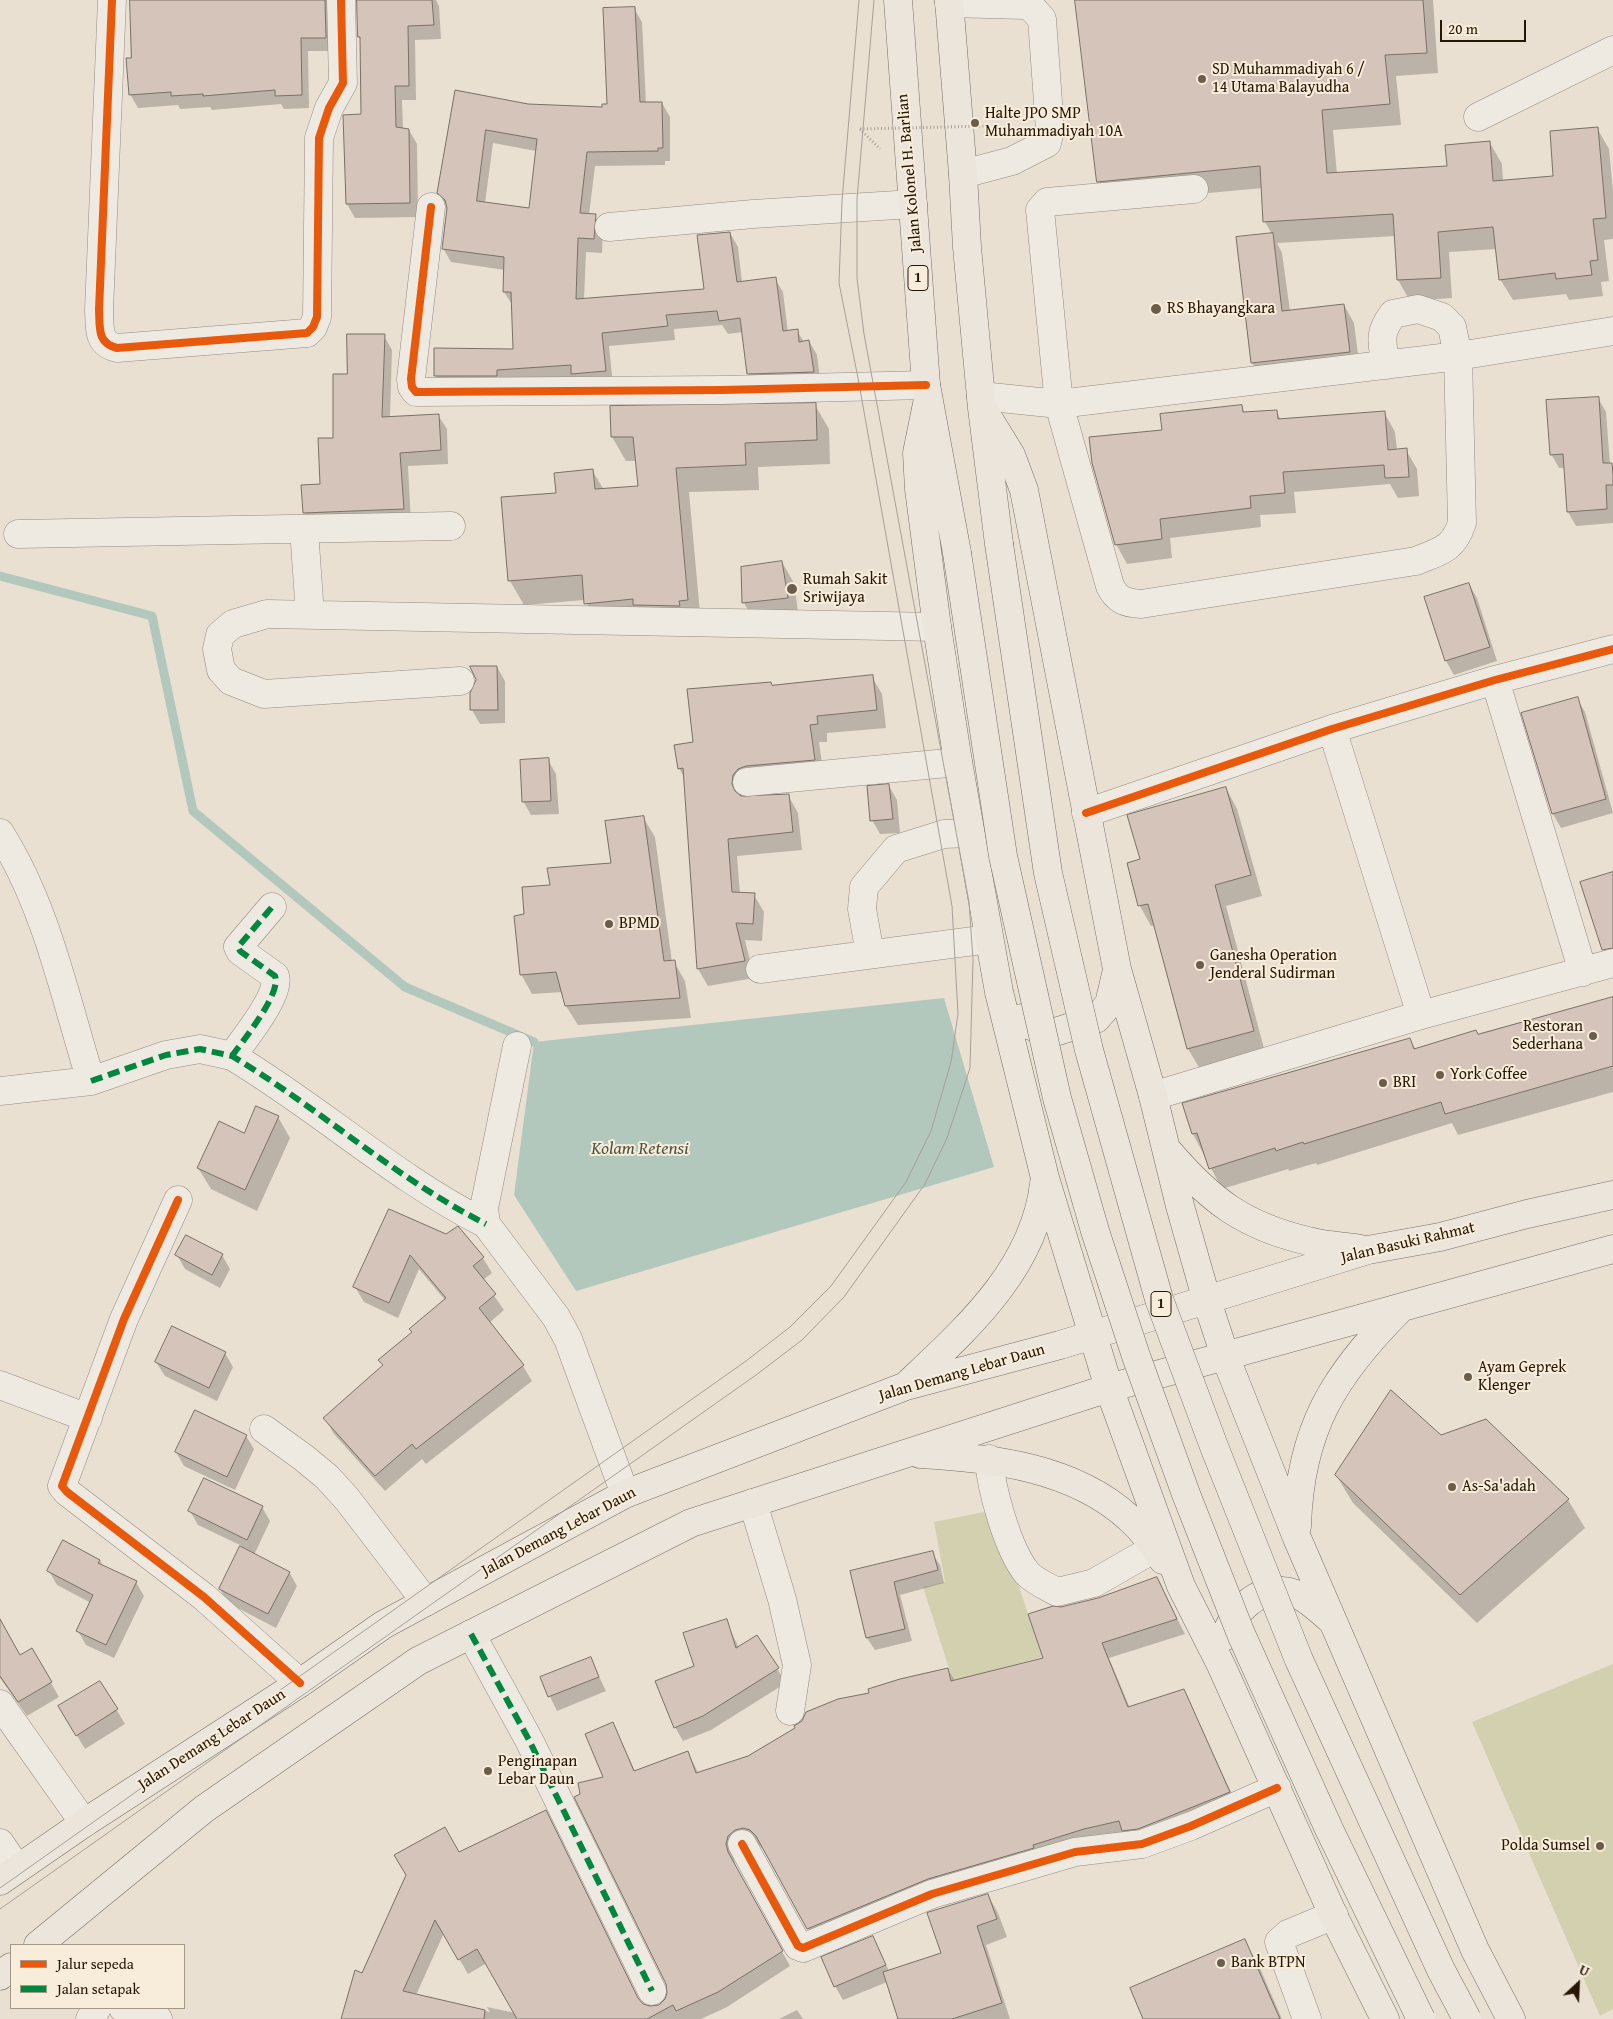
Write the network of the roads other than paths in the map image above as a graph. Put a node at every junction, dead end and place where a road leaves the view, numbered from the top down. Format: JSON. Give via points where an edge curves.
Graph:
{"nodes":[{"id":1,"x":112,"y":0,"type":"edge"},
{"id":2,"x":341,"y":0,"type":"edge"},
{"id":3,"x":898,"y":0,"type":"edge"},
{"id":4,"x":949,"y":2,"type":"edge"},
{"id":5,"x":1613,"y":50,"type":"edge"},
{"id":6,"x":1478,"y":117,"type":"dead end"},
{"id":7,"x":963,"y":174,"type":"junction"},
{"id":8,"x":1194,"y":189,"type":"dead end"},
{"id":9,"x":913,"y":204,"type":"junction"},
{"id":10,"x":431,"y":207,"type":"dead end"},
{"id":11,"x":609,"y":227,"type":"dead end"},
{"id":12,"x":1613,"y":331,"type":"edge"},
{"id":13,"x":1458,"y":356,"type":"junction"},
{"id":14,"x":1386,"y":365,"type":"junction"},
{"id":15,"x":927,"y":392,"type":"junction"},
{"id":16,"x":981,"y":402,"type":"junction"},
{"id":17,"x":1059,"y":404,"type":"junction"},
{"id":18,"x":451,"y":526,"type":"dead end"},
{"id":19,"x":304,"y":529,"type":"junction"},
{"id":20,"x":18,"y":534,"type":"dead end"},
{"id":21,"x":310,"y":615,"type":"junction"},
{"id":22,"x":937,"y":627,"type":"junction"},
{"id":23,"x":1613,"y":649,"type":"edge"},
{"id":24,"x":1495,"y":680,"type":"junction"},
{"id":25,"x":460,"y":681,"type":"dead end"},
{"id":26,"x":1332,"y":729,"type":"junction"},
{"id":27,"x":958,"y":762,"type":"junction"},
{"id":28,"x":747,"y":782,"type":"dead end"},
{"id":29,"x":1086,"y":813,"type":"junction"},
{"id":30,"x":0,"y":833,"type":"edge"},
{"id":31,"x":970,"y":833,"type":"junction"},
{"id":32,"x":272,"y":907,"type":"dead end"},
{"id":33,"x":989,"y":939,"type":"junction"},
{"id":34,"x":870,"y":954,"type":"junction"},
{"id":35,"x":1613,"y":963,"type":"edge"},
{"id":36,"x":760,"y":969,"type":"dead end"},
{"id":37,"x":1117,"y":969,"type":"junction"},
{"id":38,"x":1583,"y":972,"type":"junction"},
{"id":39,"x":999,"y":992,"type":"junction"},
{"id":40,"x":1421,"y":1015,"type":"junction"},
{"id":41,"x":517,"y":1046,"type":"dead end"},
{"id":42,"x":232,"y":1056,"type":"junction"},
{"id":43,"x":91,"y":1081,"type":"junction"},
{"id":44,"x":0,"y":1091,"type":"edge"},
{"id":45,"x":1153,"y":1096,"type":"junction"},
{"id":46,"x":1165,"y":1147,"type":"junction"},
{"id":47,"x":1045,"y":1178,"type":"junction"},
{"id":48,"x":1613,"y":1195,"type":"edge"},
{"id":49,"x":178,"y":1200,"type":"dead end"},
{"id":50,"x":486,"y":1224,"type":"junction"},
{"id":51,"x":1613,"y":1249,"type":"edge"},
{"id":52,"x":1368,"y":1250,"type":"junction"},
{"id":53,"x":1206,"y":1300,"type":"junction"},
{"id":54,"x":1402,"y":1307,"type":"junction"},
{"id":55,"x":1093,"y":1335,"type":"junction"},
{"id":56,"x":1225,"y":1356,"type":"junction"},
{"id":57,"x":0,"y":1385,"type":"edge"},
{"id":58,"x":906,"y":1386,"type":"junction"},
{"id":59,"x":1109,"y":1388,"type":"junction"},
{"id":60,"x":88,"y":1418,"type":"junction"},
{"id":61,"x":264,"y":1430,"type":"dead end"},
{"id":62,"x":904,"y":1453,"type":"junction"},
{"id":63,"x":989,"y":1459,"type":"junction"},
{"id":64,"x":625,"y":1494,"type":"junction"},
{"id":65,"x":753,"y":1504,"type":"junction"},
{"id":66,"x":1297,"y":1538,"type":"junction"},
{"id":67,"x":1155,"y":1548,"type":"junction"},
{"id":68,"x":1181,"y":1586,"type":"junction"},
{"id":69,"x":426,"y":1602,"type":"junction"},
{"id":70,"x":1333,"y":1621,"type":"junction"},
{"id":71,"x":471,"y":1634,"type":"junction"},
{"id":72,"x":1221,"y":1665,"type":"junction"},
{"id":73,"x":300,"y":1683,"type":"junction"},
{"id":74,"x":0,"y":1704,"type":"edge"},
{"id":75,"x":790,"y":1710,"type":"dead end"},
{"id":76,"x":1277,"y":1788,"type":"junction"},
{"id":77,"x":84,"y":1823,"type":"junction"},
{"id":78,"x":0,"y":1843,"type":"edge"},
{"id":79,"x":742,"y":1844,"type":"dead end"},
{"id":80,"x":8,"y":1874,"type":"edge"},
{"id":81,"x":1334,"y":1915,"type":"junction"},
{"id":82,"x":39,"y":1944,"type":"edge"},
{"id":83,"x":10,"y":1968,"type":"edge"},
{"id":84,"x":0,"y":1976,"type":"edge"},
{"id":85,"x":652,"y":1991,"type":"dead end"},
{"id":86,"x":126,"y":2009,"type":"edge"},
{"id":87,"x":158,"y":2019,"type":"edge"},
{"id":88,"x":1307,"y":2019,"type":"edge"},
{"id":89,"x":1385,"y":2019,"type":"edge"},
{"id":90,"x":1421,"y":2019,"type":"edge"},
{"id":91,"x":1467,"y":2019,"type":"edge"},
{"id":92,"x":1511,"y":2019,"type":"edge"}],
"edges":[{"from":1,"to":2,"type":"street","via":[[99,310],[100,337],[106,344],[117,348],[307,333],[313,327],[317,317],[319,138],[329,108],[343,83]]},
{"from":3,"to":9,"type":"highway","name":"Jalan Kolonel H. Barlian","number":"1"},
{"from":4,"to":7,"type":"highway","number":"1"},
{"from":4,"to":7,"type":"street","via":[[1025,5],[1042,19],[1050,130],[1047,143],[1012,161]]},
{"from":5,"to":6,"type":"street"},
{"from":7,"to":16,"type":"highway","number":"1"},
{"from":8,"to":17,"type":"street","via":[[1047,202],[1040,210]]},
{"from":9,"to":11,"type":"street"},
{"from":9,"to":15,"type":"highway","name":"Jalan Kolonel H. Barlian","number":"1"},
{"from":10,"to":15,"type":"street","via":[[411,379],[416,392]]},
{"from":12,"to":13,"type":"street"},
{"from":13,"to":14,"type":"street"},
{"from":13,"to":14,"type":"street","via":[[1452,327],[1442,317],[1418,309],[1393,314],[1385,325],[1381,336]]},
{"from":13,"to":17,"type":"street","via":[[1462,523],[1457,539],[1446,548],[1416,561],[1141,604],[1122,601],[1110,586]]},
{"from":14,"to":17,"type":"street"},
{"from":15,"to":22,"type":"highway","via":[[917,453]]},
{"from":15,"to":90,"type":"highway","name":"Jalan Kolonel H. Barlian","number":"1","bridge":true,"via":[[957,553],[1003,856],[1057,1098],[1094,1231],[1182,1484],[1241,1634],[1329,1829]]},
{"from":16,"to":17,"type":"street"},
{"from":16,"to":29,"type":"highway","via":[[1011,455],[1024,490]]},
{"from":16,"to":91,"type":"highway","number":"1","bridge":true,"via":[[1048,874],[1089,1050],[1159,1299],[1300,1660],[1437,1962]]},
{"from":18,"to":19,"type":"street"},
{"from":19,"to":20,"type":"street"},
{"from":19,"to":21,"type":"street"},
{"from":21,"to":22,"type":"street"},
{"from":21,"to":25,"type":"street","via":[[268,614],[233,624],[220,635],[216,649],[221,670],[231,681],[264,694]]},
{"from":22,"to":27,"type":"highway"},
{"from":23,"to":24,"type":"street"},
{"from":24,"to":26,"type":"street"},
{"from":24,"to":38,"type":"street"},
{"from":26,"to":29,"type":"street"},
{"from":26,"to":40,"type":"street"},
{"from":27,"to":28,"type":"street"},
{"from":27,"to":31,"type":"highway"},
{"from":29,"to":37,"type":"highway"},
{"from":30,"to":43,"type":"street","via":[[20,866],[37,906]]},
{"from":31,"to":33,"type":"highway"},
{"from":31,"to":34,"type":"street","via":[[944,834],[896,849],[864,887],[862,909]]},
{"from":32,"to":42,"type":"street","via":[[238,947],[275,976],[276,985],[257,1021]]},
{"from":33,"to":34,"type":"street"},
{"from":33,"to":39,"type":"highway"},
{"from":34,"to":36,"type":"street"},
{"from":35,"to":38,"type":"street"},
{"from":37,"to":39,"type":"highway","via":[[1104,1012],[1096,1019],[1052,1033],[1025,1022]]},
{"from":37,"to":45,"type":"highway"},
{"from":38,"to":40,"type":"street"},
{"from":39,"to":47,"type":"highway"},
{"from":40,"to":45,"type":"street"},
{"from":41,"to":50,"type":"street","via":[[484,1208]]},
{"from":42,"to":43,"type":"street","via":[[200,1049],[166,1055]]},
{"from":42,"to":50,"type":"street","via":[[396,1170]]},
{"from":43,"to":44,"type":"street"},
{"from":45,"to":46,"type":"highway"},
{"from":46,"to":52,"type":"highway","via":[[1196,1183],[1219,1203],[1249,1220],[1277,1233],[1309,1242]]},
{"from":46,"to":53,"type":"highway"},
{"from":47,"to":55,"type":"highway"},
{"from":47,"to":58,"type":"highway","via":[[1037,1222],[1009,1274],[988,1304]]},
{"from":48,"to":52,"type":"highway","name":"Jalan Basuki Rahmat","via":[[1440,1237]]},
{"from":49,"to":60,"type":"street","via":[[124,1319]]},
{"from":50,"to":64,"type":"street","via":[[556,1317],[568,1339]]},
{"from":51,"to":54,"type":"highway"},
{"from":52,"to":53,"type":"highway","name":"Jalan Basuki Rahmat"},
{"from":53,"to":55,"type":"highway","name":"Jalan Demang Lebar Daun"},
{"from":53,"to":56,"type":"highway"},
{"from":54,"to":56,"type":"highway"},
{"from":54,"to":66,"type":"highway","via":[[1353,1360],[1324,1406],[1304,1459]]},
{"from":55,"to":58,"type":"highway","name":"Jalan Demang Lebar Daun"},
{"from":55,"to":59,"type":"highway"},
{"from":56,"to":59,"type":"highway"},
{"from":56,"to":66,"type":"highway"},
{"from":57,"to":60,"type":"street"},
{"from":58,"to":64,"type":"highway","name":"Jalan Demang Lebar Daun"},
{"from":59,"to":62,"type":"highway"},
{"from":59,"to":68,"type":"highway"},
{"from":60,"to":73,"type":"street","via":[[64,1476],[63,1488],[204,1597]]},
{"from":61,"to":69,"type":"street","via":[[327,1477]]},
{"from":62,"to":63,"type":"highway"},
{"from":62,"to":65,"type":"highway"},
{"from":63,"to":67,"type":"highway","via":[[1052,1475],[1089,1491],[1117,1507]]},
{"from":63,"to":67,"type":"street","via":[[990,1482],[1014,1552],[1028,1574],[1057,1592],[1094,1584]]},
{"from":64,"to":69,"type":"highway","name":"Jalan Demang Lebar Daun"},
{"from":65,"to":71,"type":"highway","via":[[691,1524]]},
{"from":65,"to":75,"type":"street","via":[[782,1599],[797,1664]]},
{"from":66,"to":70,"type":"highway"},
{"from":67,"to":68,"type":"highway"},
{"from":68,"to":72,"type":"highway"},
{"from":69,"to":73,"type":"highway","name":"Jalan Demang Lebar Daun","via":[[383,1625]]},
{"from":70,"to":72,"type":"highway","via":[[1305,1598],[1283,1591],[1270,1593],[1249,1602],[1230,1621]]},
{"from":70,"to":92,"type":"highway","via":[[1475,1950]]},
{"from":71,"to":82,"type":"highway","via":[[418,1661],[204,1810]]},
{"from":71,"to":85,"type":"street","via":[[529,1740]]},
{"from":72,"to":76,"type":"highway"},
{"from":73,"to":77,"type":"highway","name":"Jalan Demang Lebar Daun"},
{"from":74,"to":77,"type":"street"},
{"from":76,"to":79,"type":"street","via":[[1142,1844],[1075,1852],[932,1894],[803,1948],[798,1946]]},
{"from":76,"to":81,"type":"highway"},
{"from":77,"to":80,"type":"highway","name":"Jalan Demang Lebar Daun"},
{"from":78,"to":80,"type":"street"},
{"from":81,"to":88,"type":"street","via":[[1288,1934],[1279,1942]]},
{"from":81,"to":89,"type":"highway"},
{"from":83,"to":84,"type":"highway"},
{"from":86,"to":87,"type":"street"}]}
